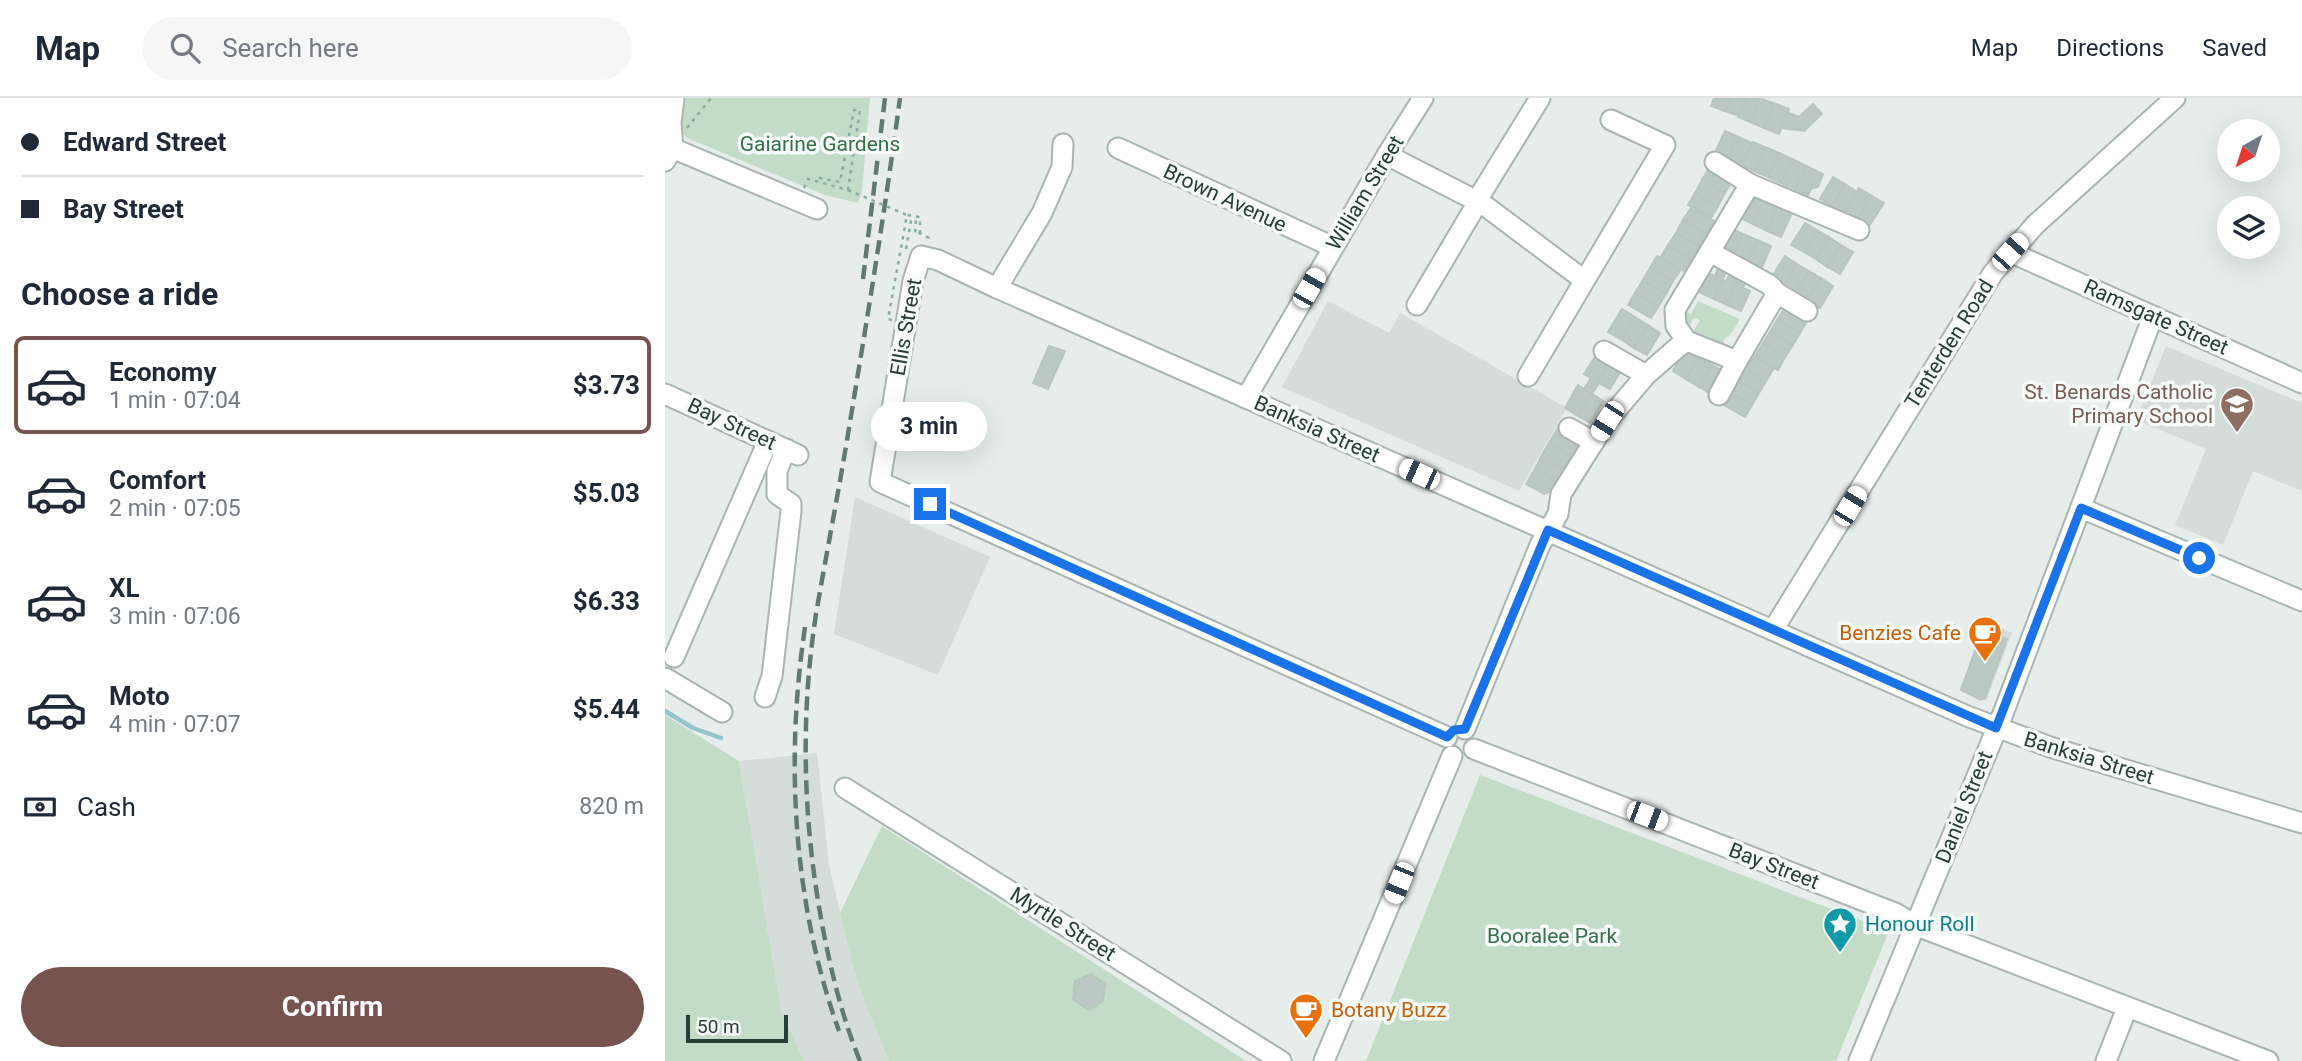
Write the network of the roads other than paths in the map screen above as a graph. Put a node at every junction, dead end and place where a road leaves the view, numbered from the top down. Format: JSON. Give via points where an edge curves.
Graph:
{"nodes":[{"id":1,"x":674,"y":98,"type":"edge"},
{"id":2,"x":1423,"y":98,"type":"edge"},
{"id":3,"x":1540,"y":98,"type":"edge"},
{"id":4,"x":2175,"y":98,"type":"edge"},
{"id":5,"x":1611,"y":120,"type":"dead end"},
{"id":6,"x":1063,"y":144,"type":"dead end"},
{"id":7,"x":1118,"y":148,"type":"dead end"},
{"id":8,"x":668,"y":151,"type":"edge"},
{"id":9,"x":1387,"y":155,"type":"junction"},
{"id":10,"x":1715,"y":162,"type":"dead end"},
{"id":11,"x":1750,"y":184,"type":"junction"},
{"id":12,"x":1475,"y":200,"type":"junction"},
{"id":13,"x":817,"y":209,"type":"dead end"},
{"id":14,"x":1859,"y":230,"type":"dead end"},
{"id":15,"x":1333,"y":247,"type":"junction"},
{"id":16,"x":1710,"y":252,"type":"junction"},
{"id":17,"x":2010,"y":252,"type":"junction"},
{"id":18,"x":921,"y":256,"type":"joint"},
{"id":19,"x":1584,"y":280,"type":"junction"},
{"id":20,"x":997,"y":288,"type":"junction"},
{"id":21,"x":1777,"y":293,"type":"junction"},
{"id":22,"x":1417,"y":305,"type":"dead end"},
{"id":23,"x":1807,"y":311,"type":"dead end"},
{"id":24,"x":2153,"y":316,"type":"junction"},
{"id":25,"x":1687,"y":341,"type":"junction"},
{"id":26,"x":1604,"y":351,"type":"dead end"},
{"id":27,"x":1737,"y":361,"type":"junction"},
{"id":28,"x":1646,"y":375,"type":"junction"},
{"id":29,"x":1528,"y":376,"type":"dead end"},
{"id":30,"x":2302,"y":383,"type":"edge"},
{"id":31,"x":665,"y":394,"type":"edge"},
{"id":32,"x":1719,"y":395,"type":"dead end"},
{"id":33,"x":1246,"y":398,"type":"junction"},
{"id":34,"x":1569,"y":428,"type":"dead end"},
{"id":35,"x":1594,"y":442,"type":"junction"},
{"id":36,"x":784,"y":448,"type":"junction"},
{"id":37,"x":2081,"y":508,"type":"junction"},
{"id":38,"x":1548,"y":530,"type":"junction"},
{"id":39,"x":2302,"y":601,"type":"edge"},
{"id":40,"x":1773,"y":630,"type":"junction"},
{"id":41,"x":674,"y":657,"type":"dead end"},
{"id":42,"x":665,"y":678,"type":"edge"},
{"id":43,"x":765,"y":697,"type":"dead end"},
{"id":44,"x":722,"y":712,"type":"dead end"},
{"id":45,"x":1996,"y":728,"type":"junction"},
{"id":46,"x":1455,"y":741,"type":"junction"},
{"id":47,"x":845,"y":788,"type":"dead end"},
{"id":48,"x":2302,"y":823,"type":"edge"},
{"id":49,"x":1917,"y":926,"type":"junction"},
{"id":50,"x":2127,"y":1008,"type":"junction"},
{"id":51,"x":1281,"y":1061,"type":"edge"},
{"id":52,"x":1324,"y":1061,"type":"edge"},
{"id":53,"x":1859,"y":1061,"type":"edge"},
{"id":54,"x":2106,"y":1061,"type":"edge"},
{"id":55,"x":2268,"y":1061,"type":"edge"}],
"edges":[{"from":1,"to":8,"type":"street"},
{"from":2,"to":9,"type":"street","name":"William Street"},
{"from":3,"to":12,"type":"street"},
{"from":4,"to":17,"type":"street","name":"Tenterden Road"},
{"from":5,"to":19,"type":"street","via":[[1665,145]]},
{"from":6,"to":20,"type":"street","via":[[1062,167],[1042,213]]},
{"from":7,"to":15,"type":"street","name":"Brown Avenue"},
{"from":8,"to":13,"type":"street"},
{"from":9,"to":12,"type":"street"},
{"from":9,"to":15,"type":"street","name":"William Street"},
{"from":10,"to":11,"type":"street"},
{"from":11,"to":14,"type":"street"},
{"from":11,"to":16,"type":"street"},
{"from":12,"to":19,"type":"street"},
{"from":12,"to":22,"type":"street"},
{"from":15,"to":33,"type":"street","name":"William Street"},
{"from":16,"to":21,"type":"street"},
{"from":16,"to":25,"type":"street","via":[[1675,310],[1676,326]]},
{"from":17,"to":24,"type":"street","name":"Ramsgate Street"},
{"from":17,"to":40,"type":"street","name":"Tenterden Road"},
{"from":18,"to":20,"type":"street","name":"Banksia Street"},
{"from":18,"to":46,"type":"street","name":"Ellis Street","via":[[880,482]]},
{"from":19,"to":29,"type":"street"},
{"from":20,"to":33,"type":"street","name":"Banksia Street"},
{"from":21,"to":23,"type":"street"},
{"from":21,"to":27,"type":"street"},
{"from":24,"to":30,"type":"street","name":"Ramsgate Street"},
{"from":24,"to":37,"type":"street","name":"Daniel Street"},
{"from":25,"to":27,"type":"street"},
{"from":25,"to":28,"type":"street"},
{"from":26,"to":28,"type":"street"},
{"from":27,"to":32,"type":"street"},
{"from":28,"to":35,"type":"street"},
{"from":31,"to":36,"type":"street","name":"Bay Street"},
{"from":33,"to":38,"type":"street","name":"Banksia Street"},
{"from":34,"to":35,"type":"street"},
{"from":35,"to":38,"type":"street","via":[[1561,494],[1558,514]]},
{"from":36,"to":41,"type":"street"},
{"from":36,"to":43,"type":"street","via":[[777,494],[792,504],[772,676]]},
{"from":37,"to":39,"type":"street"},
{"from":37,"to":45,"type":"street","name":"Daniel Street"},
{"from":38,"to":40,"type":"street","name":"Banksia Street"},
{"from":38,"to":46,"type":"street"},
{"from":40,"to":45,"type":"street","name":"Banksia Street"},
{"from":42,"to":44,"type":"street"},
{"from":45,"to":48,"type":"street","name":"Banksia Street"},
{"from":45,"to":49,"type":"street","name":"Daniel Street"},
{"from":46,"to":49,"type":"street","name":"Bay Street","via":[[1473,737],[1474,749],[1895,913]]},
{"from":46,"to":52,"type":"street"},
{"from":47,"to":51,"type":"street","name":"Myrtle Street"},
{"from":49,"to":50,"type":"street","name":"Bay Street"},
{"from":49,"to":53,"type":"street","name":"Daniel Street"},
{"from":50,"to":54,"type":"street"},
{"from":50,"to":55,"type":"street","name":"Bay Street"}]}
